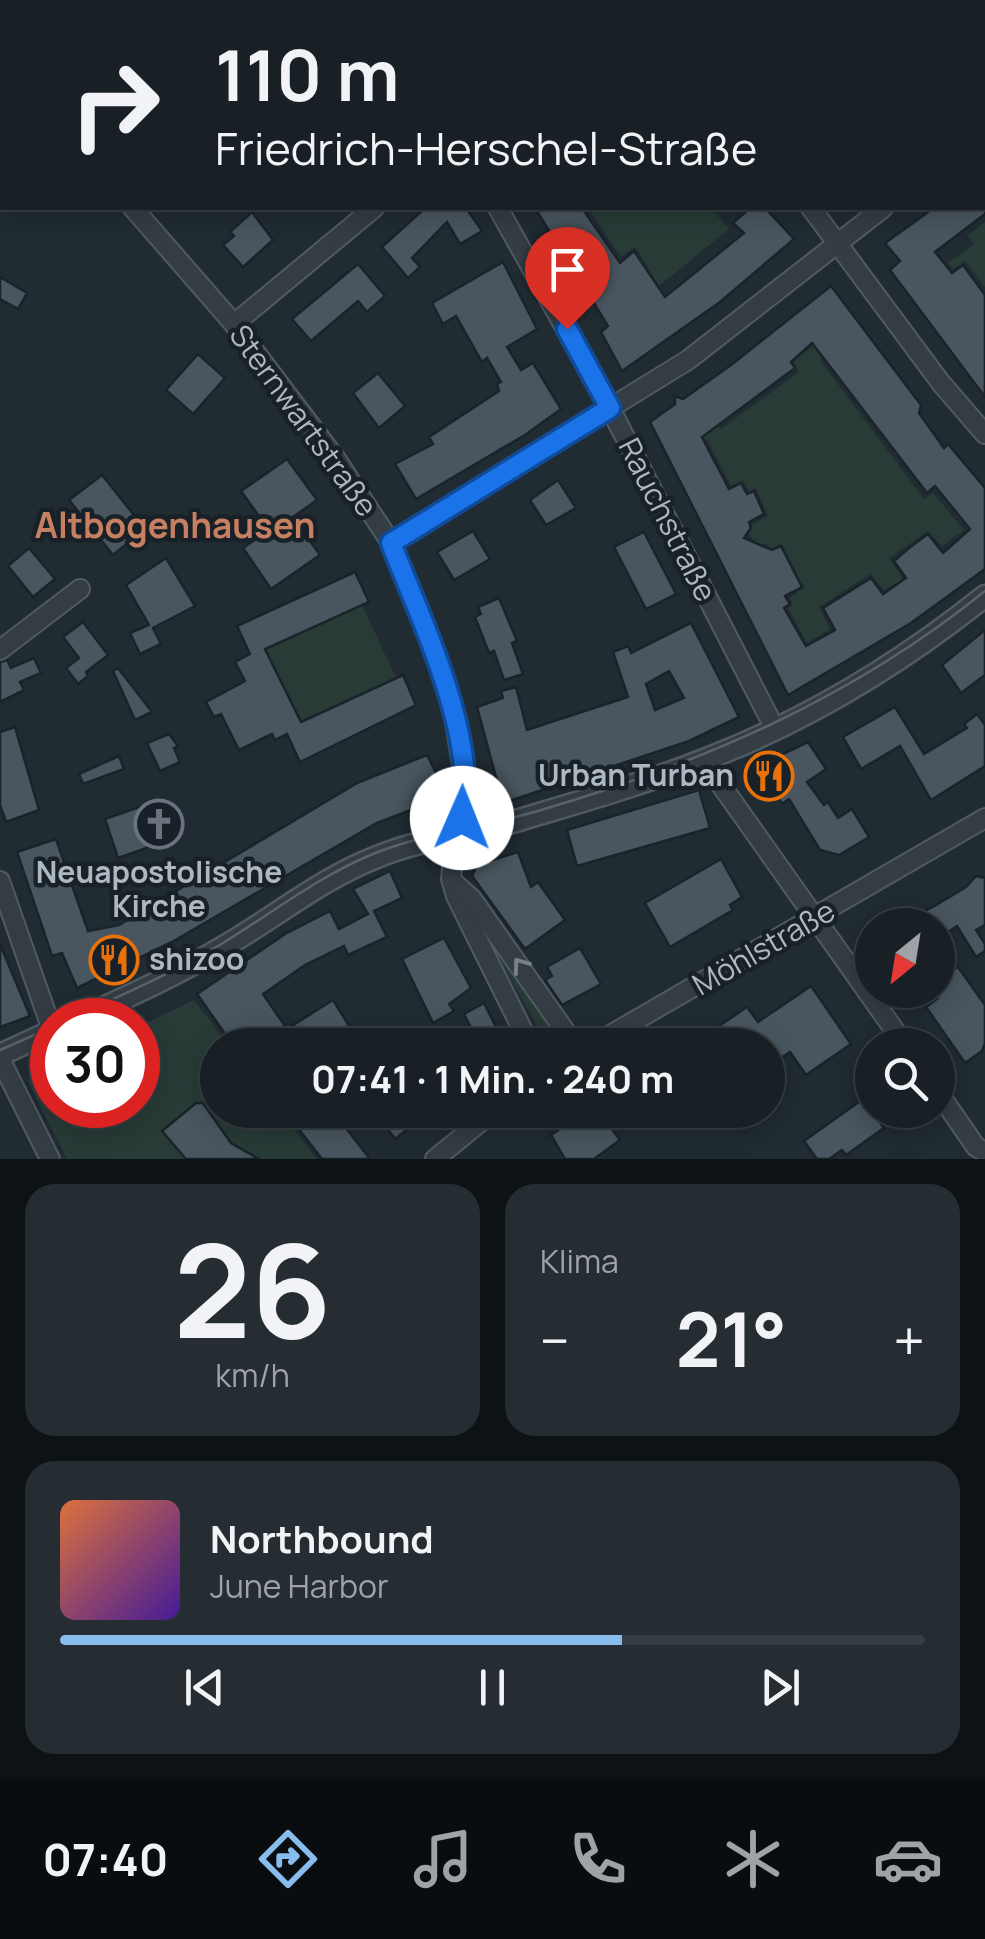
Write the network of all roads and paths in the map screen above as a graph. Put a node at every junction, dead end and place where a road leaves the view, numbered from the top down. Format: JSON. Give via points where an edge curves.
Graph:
{"nodes":[{"id":1,"x":135,"y":210,"type":"edge"},
{"id":2,"x":372,"y":210,"type":"edge"},
{"id":3,"x":499,"y":210,"type":"edge"},
{"id":4,"x":814,"y":210,"type":"edge"},
{"id":5,"x":880,"y":210,"type":"edge"},
{"id":6,"x":838,"y":242,"type":"junction"},
{"id":7,"x":234,"y":324,"type":"junction"},
{"id":8,"x":610,"y":408,"type":"junction"},
{"id":9,"x":985,"y":434,"type":"edge"},
{"id":10,"x":391,"y":543,"type":"junction"},
{"id":11,"x":80,"y":589,"type":"dead end"},
{"id":12,"x":985,"y":596,"type":"edge"},
{"id":13,"x":0,"y":650,"type":"edge"},
{"id":14,"x":775,"y":730,"type":"junction"},
{"id":15,"x":704,"y":761,"type":"junction"},
{"id":16,"x":985,"y":818,"type":"edge"},
{"id":17,"x":459,"y":833,"type":"junction"},
{"id":18,"x":0,"y":880,"type":"edge"},
{"id":19,"x":451,"y":880,"type":"junction"},
{"id":20,"x":816,"y":918,"type":"junction"},
{"id":21,"x":41,"y":998,"type":"edge"},
{"id":22,"x":121,"y":998,"type":"edge"},
{"id":23,"x":522,"y":1028,"type":"edge"},
{"id":24,"x":564,"y":1028,"type":"edge"},
{"id":25,"x":623,"y":1028,"type":"edge"},
{"id":26,"x":893,"y":1028,"type":"edge"},
{"id":27,"x":30,"y":1042,"type":"edge"},
{"id":28,"x":0,"y":1057,"type":"edge"},
{"id":29,"x":955,"y":1117,"type":"edge"},
{"id":30,"x":474,"y":1128,"type":"edge"},
{"id":31,"x":985,"y":1152,"type":"edge"},
{"id":32,"x":437,"y":1158,"type":"edge"},
{"id":33,"x":50,"y":1159,"type":"edge"}],
"edges":[{"from":1,"to":7,"type":"street","name":"Sternwartstraße"},
{"from":2,"to":7,"type":"street"},
{"from":3,"to":8,"type":"street","name":"Rauchstraße"},
{"from":4,"to":6,"type":"street"},
{"from":5,"to":6,"type":"street"},
{"from":6,"to":8,"type":"street","via":[[688,360]]},
{"from":6,"to":9,"type":"street"},
{"from":7,"to":10,"type":"street","name":"Sternwartstraße"},
{"from":8,"to":10,"type":"street"},
{"from":8,"to":14,"type":"street","name":"Rauchstraße"},
{"from":10,"to":17,"type":"street","name":"Sternwartstraße","via":[[454,716],[467,796]]},
{"from":11,"to":13,"type":"street"},
{"from":12,"to":14,"type":"street","via":[[862,683]]},
{"from":14,"to":15,"type":"street"},
{"from":15,"to":17,"type":"street"},
{"from":15,"to":20,"type":"street"},
{"from":16,"to":20,"type":"street","name":"Möhlstraße"},
{"from":17,"to":19,"type":"street","name":"Sternwartstraße"},
{"from":17,"to":22,"type":"street","via":[[353,867],[220,949]]},
{"from":18,"to":21,"type":"street"},
{"from":19,"to":23,"type":"street"},
{"from":24,"to":19,"type":"street","one_way":true,"via":[[472,899]]},
{"from":20,"to":25,"type":"street","name":"Möhlstraße"},
{"from":20,"to":26,"type":"street"},
{"from":27,"to":28,"type":"street"},
{"from":28,"to":33,"type":"street"},
{"from":29,"to":31,"type":"street"},
{"from":30,"to":32,"type":"street"}]}
